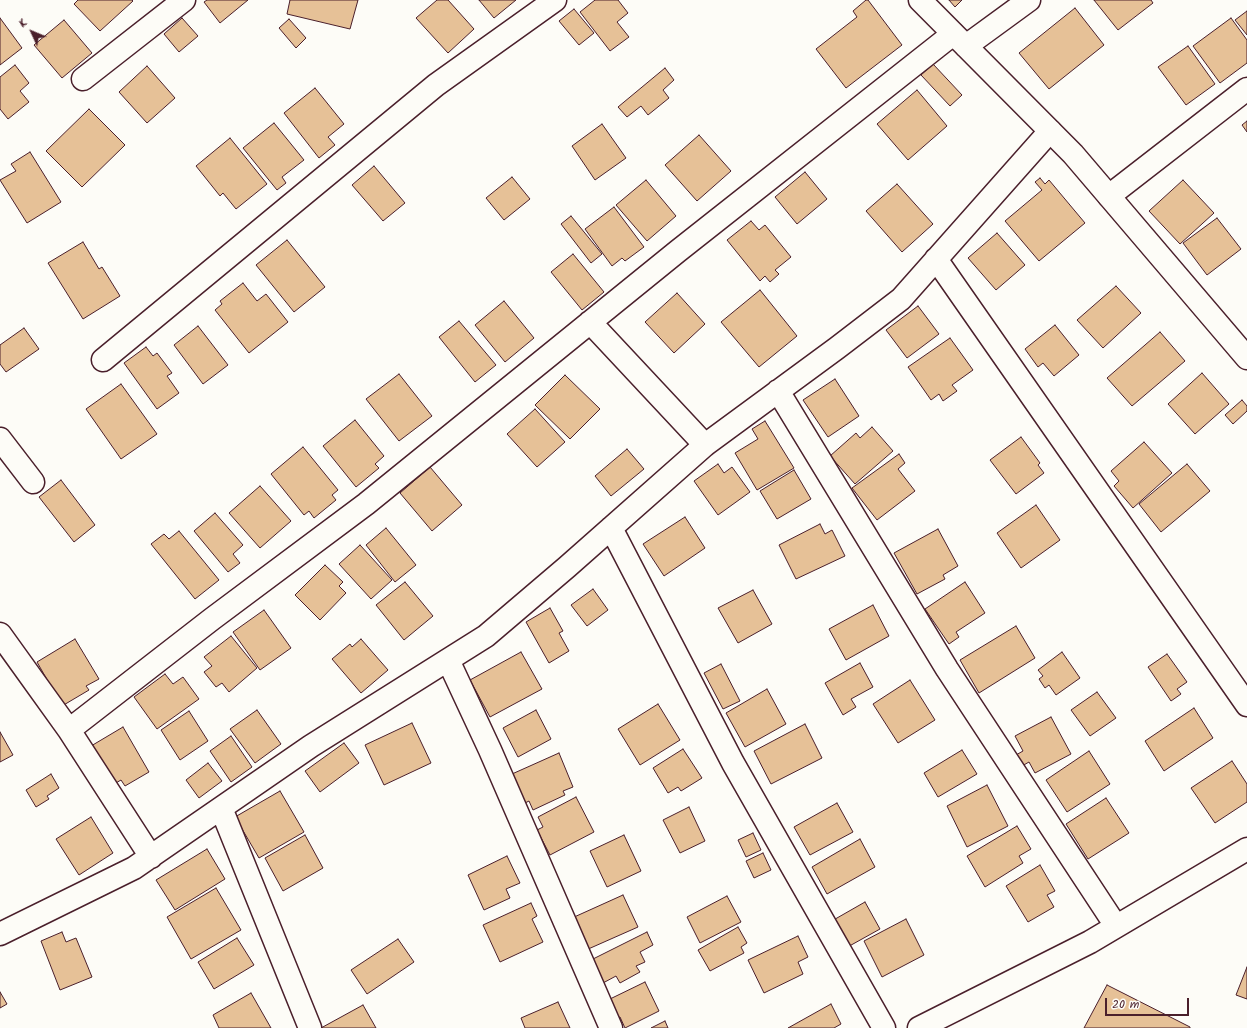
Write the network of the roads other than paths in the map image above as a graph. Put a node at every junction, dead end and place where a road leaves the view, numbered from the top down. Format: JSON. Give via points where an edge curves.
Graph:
{"nodes":[{"id":1,"x":184,"y":0,"type":"edge"},
{"id":2,"x":555,"y":0,"type":"edge"},
{"id":3,"x":920,"y":0,"type":"edge"},
{"id":4,"x":1029,"y":0,"type":"edge"},
{"id":5,"x":960,"y":40,"type":"junction"},
{"id":6,"x":83,"y":79,"type":"dead end"},
{"id":7,"x":1247,"y":89,"type":"edge"},
{"id":8,"x":1050,"y":131,"type":"junction"},
{"id":9,"x":1109,"y":196,"type":"junction"},
{"id":10,"x":936,"y":259,"type":"junction"},
{"id":11,"x":590,"y":322,"type":"junction"},
{"id":12,"x":1247,"y":358,"type":"edge"},
{"id":13,"x":102,"y":360,"type":"dead end"},
{"id":14,"x":778,"y":391,"type":"junction"},
{"id":15,"x":0,"y":439,"type":"edge"},
{"id":16,"x":705,"y":445,"type":"junction"},
{"id":17,"x":33,"y":482,"type":"dead end"},
{"id":18,"x":611,"y":528,"type":"junction"},
{"id":19,"x":0,"y":634,"type":"edge"},
{"id":20,"x":448,"y":660,"type":"junction"},
{"id":21,"x":1247,"y":705,"type":"edge"},
{"id":22,"x":69,"y":730,"type":"junction"},
{"id":23,"x":221,"y":808,"type":"junction"},
{"id":24,"x":1247,"y":849,"type":"edge"},
{"id":25,"x":151,"y":857,"type":"junction"},
{"id":26,"x":1116,"y":926,"type":"junction"},
{"id":27,"x":0,"y":934,"type":"edge"},
{"id":28,"x":310,"y":1028,"type":"edge"},
{"id":29,"x":611,"y":1028,"type":"edge"},
{"id":30,"x":884,"y":1028,"type":"edge"},
{"id":31,"x":919,"y":1028,"type":"edge"}],
"edges":[{"from":1,"to":6,"type":"street"},
{"from":2,"to":13,"type":"street","via":[[436,85]]},
{"from":3,"to":5,"type":"street"},
{"from":4,"to":5,"type":"street"},
{"from":5,"to":8,"type":"street"},
{"from":5,"to":11,"type":"street"},
{"from":7,"to":9,"type":"street"},
{"from":8,"to":9,"type":"street"},
{"from":8,"to":10,"type":"street"},
{"from":9,"to":12,"type":"street"},
{"from":10,"to":14,"type":"street","via":[[901,299]]},
{"from":10,"to":21,"type":"street"},
{"from":11,"to":16,"type":"street"},
{"from":11,"to":22,"type":"street","via":[[366,504]]},
{"from":14,"to":16,"type":"street"},
{"from":14,"to":26,"type":"street","via":[[947,669]]},
{"from":15,"to":17,"type":"street"},
{"from":16,"to":18,"type":"street"},
{"from":18,"to":20,"type":"street","via":[[486,636]]},
{"from":18,"to":30,"type":"street","via":[[733,763]]},
{"from":19,"to":22,"type":"street"},
{"from":20,"to":23,"type":"street","via":[[311,746]]},
{"from":20,"to":29,"type":"street"},
{"from":22,"to":25,"type":"street"},
{"from":23,"to":25,"type":"street"},
{"from":23,"to":28,"type":"street"},
{"from":24,"to":26,"type":"street"},
{"from":25,"to":27,"type":"street","via":[[134,868]]},
{"from":26,"to":31,"type":"street","via":[[1090,942]]}]}
